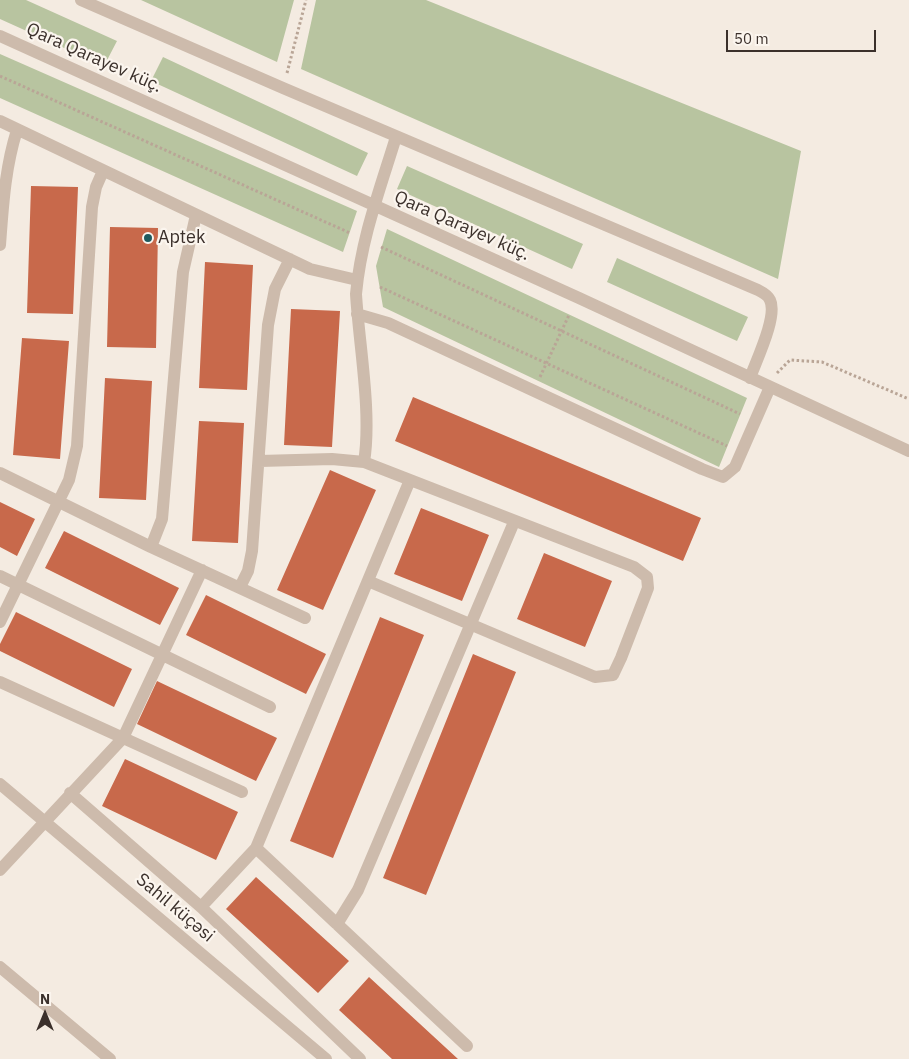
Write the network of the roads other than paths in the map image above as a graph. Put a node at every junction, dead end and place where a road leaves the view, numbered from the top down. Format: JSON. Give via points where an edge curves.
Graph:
{"nodes":[{"id":1,"x":81,"y":0,"type":"edge"},
{"id":2,"x":102,"y":4,"type":"edge"},
{"id":3,"x":0,"y":36,"type":"edge"},
{"id":4,"x":0,"y":121,"type":"edge"},
{"id":5,"x":17,"y":130,"type":"junction"},
{"id":6,"x":396,"y":137,"type":"junction"},
{"id":7,"x":103,"y":171,"type":"junction"},
{"id":8,"x":375,"y":205,"type":"junction"},
{"id":9,"x":196,"y":215,"type":"junction"},
{"id":10,"x":0,"y":245,"type":"edge"},
{"id":11,"x":290,"y":260,"type":"junction"},
{"id":12,"x":357,"y":280,"type":"junction"},
{"id":13,"x":357,"y":314,"type":"junction"},
{"id":14,"x":750,"y":378,"type":"junction"},
{"id":15,"x":770,"y":387,"type":"junction"},
{"id":16,"x":909,"y":451,"type":"edge"},
{"id":17,"x":260,"y":461,"type":"junction"},
{"id":18,"x":364,"y":462,"type":"junction"},
{"id":19,"x":0,"y":473,"type":"edge"},
{"id":20,"x":410,"y":480,"type":"junction"},
{"id":21,"x":59,"y":502,"type":"junction"},
{"id":22,"x":514,"y":522,"type":"junction"},
{"id":23,"x":151,"y":547,"type":"junction"},
{"id":24,"x":202,"y":570,"type":"junction"},
{"id":25,"x":0,"y":576,"type":"edge"},
{"id":26,"x":368,"y":580,"type":"junction"},
{"id":27,"x":18,"y":585,"type":"junction"},
{"id":28,"x":240,"y":586,"type":"junction"},
{"id":29,"x":305,"y":618,"type":"dead end"},
{"id":30,"x":0,"y":622,"type":"edge"},
{"id":31,"x":471,"y":623,"type":"junction"},
{"id":32,"x":162,"y":655,"type":"junction"},
{"id":33,"x":0,"y":682,"type":"edge"},
{"id":34,"x":270,"y":707,"type":"dead end"},
{"id":35,"x":122,"y":738,"type":"junction"},
{"id":36,"x":0,"y":784,"type":"edge"},
{"id":37,"x":242,"y":792,"type":"dead end"},
{"id":38,"x":70,"y":793,"type":"junction"},
{"id":39,"x":44,"y":821,"type":"junction"},
{"id":40,"x":256,"y":848,"type":"junction"},
{"id":41,"x":0,"y":870,"type":"edge"},
{"id":42,"x":201,"y":907,"type":"junction"},
{"id":43,"x":337,"y":924,"type":"junction"},
{"id":44,"x":0,"y":967,"type":"edge"},
{"id":45,"x":467,"y":1046,"type":"dead end"},
{"id":46,"x":110,"y":1059,"type":"edge"},
{"id":47,"x":326,"y":1059,"type":"edge"},
{"id":48,"x":360,"y":1059,"type":"edge"}],
"edges":[{"from":1,"to":2,"type":"street"},
{"from":2,"to":6,"type":"street"},
{"from":3,"to":8,"type":"street","name":"Qara Qarayev küç."},
{"from":4,"to":5,"type":"street"},
{"from":5,"to":7,"type":"street"},
{"from":5,"to":10,"type":"street","via":[[5,179]]},
{"from":6,"to":8,"type":"street"},
{"from":6,"to":14,"type":"street","via":[[758,290],[769,298],[771,318]]},
{"from":7,"to":9,"type":"street"},
{"from":7,"to":21,"type":"street","via":[[92,207],[77,446],[69,480]]},
{"from":8,"to":12,"type":"street","via":[[364,237]]},
{"from":8,"to":14,"type":"street","name":"Qara Qarayev küç."},
{"from":9,"to":11,"type":"street"},
{"from":9,"to":23,"type":"street","via":[[183,272],[162,519]]},
{"from":11,"to":12,"type":"street"},
{"from":11,"to":17,"type":"street","via":[[275,289],[268,325]]},
{"from":12,"to":13,"type":"street"},
{"from":13,"to":15,"type":"street","via":[[388,323],[723,477],[735,467]]},
{"from":13,"to":18,"type":"street","via":[[366,421]]},
{"from":14,"to":15,"type":"street","name":"Qara Qarayev küç."},
{"from":15,"to":16,"type":"street","name":"Qara Qarayev küç."},
{"from":17,"to":18,"type":"street","via":[[332,459]]},
{"from":17,"to":28,"type":"street","via":[[252,551],[248,572]]},
{"from":18,"to":20,"type":"street"},
{"from":19,"to":21,"type":"street"},
{"from":20,"to":22,"type":"street"},
{"from":20,"to":26,"type":"street"},
{"from":21,"to":23,"type":"street"},
{"from":21,"to":27,"type":"street"},
{"from":22,"to":31,"type":"street"},
{"from":22,"to":31,"type":"street","via":[[634,568],[647,576],[648,588],[622,658],[612,675],[596,677]]},
{"from":23,"to":24,"type":"street"},
{"from":24,"to":28,"type":"street"},
{"from":24,"to":32,"type":"street"},
{"from":25,"to":27,"type":"street"},
{"from":26,"to":31,"type":"street"},
{"from":26,"to":40,"type":"street"},
{"from":27,"to":30,"type":"street"},
{"from":27,"to":32,"type":"street"},
{"from":28,"to":29,"type":"street"},
{"from":31,"to":43,"type":"street","via":[[358,890]]},
{"from":32,"to":34,"type":"street"},
{"from":32,"to":35,"type":"street"},
{"from":33,"to":35,"type":"street"},
{"from":35,"to":37,"type":"street"},
{"from":35,"to":38,"type":"street"},
{"from":36,"to":39,"type":"street","name":"Sahil küçəsi"},
{"from":38,"to":39,"type":"street"},
{"from":38,"to":42,"type":"street"},
{"from":39,"to":41,"type":"street"},
{"from":39,"to":47,"type":"street","name":"Sahil küçəsi"},
{"from":40,"to":42,"type":"street"},
{"from":40,"to":43,"type":"street"},
{"from":42,"to":48,"type":"street"},
{"from":43,"to":45,"type":"street"},
{"from":44,"to":46,"type":"street"}]}
